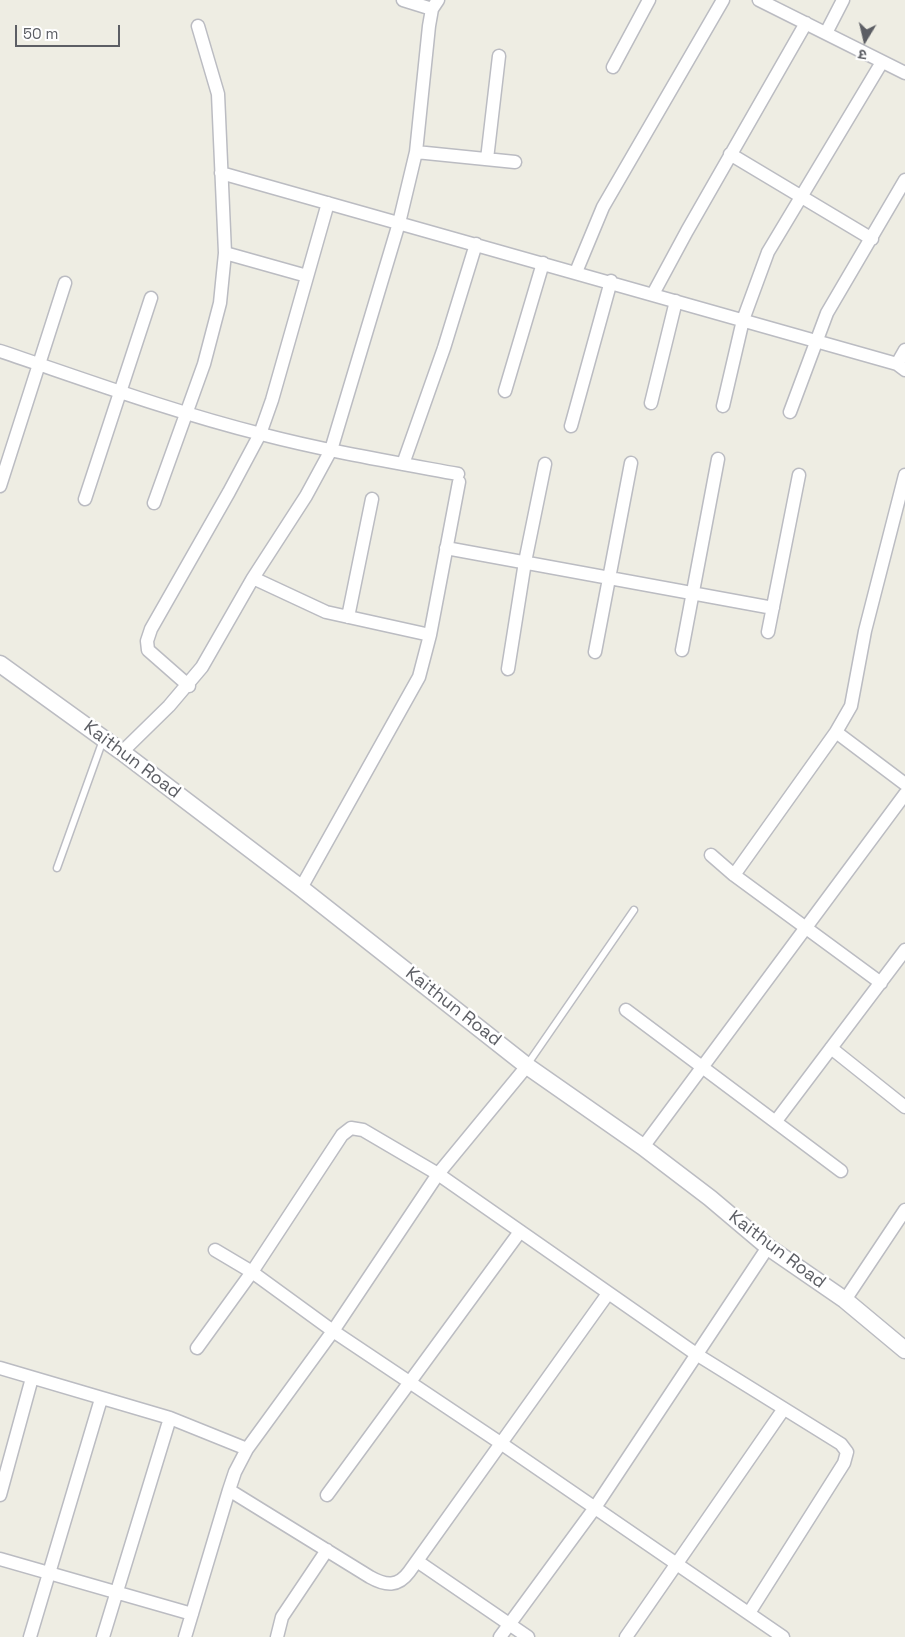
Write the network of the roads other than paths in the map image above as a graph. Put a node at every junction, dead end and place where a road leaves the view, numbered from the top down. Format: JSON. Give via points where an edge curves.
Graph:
{"nodes":[{"id":1,"x":403,"y":0,"type":"edge"},
{"id":2,"x":649,"y":0,"type":"edge"},
{"id":3,"x":723,"y":0,"type":"edge"},
{"id":4,"x":759,"y":0,"type":"edge"},
{"id":5,"x":842,"y":0,"type":"edge"},
{"id":6,"x":435,"y":4,"type":"edge"},
{"id":7,"x":806,"y":24,"type":"junction"},
{"id":8,"x":198,"y":26,"type":"dead end"},
{"id":9,"x":826,"y":33,"type":"junction"},
{"id":10,"x":499,"y":56,"type":"dead end"},
{"id":11,"x":882,"y":62,"type":"junction"},
{"id":12,"x":613,"y":67,"type":"dead end"},
{"id":13,"x":905,"y":73,"type":"edge"},
{"id":14,"x":416,"y":152,"type":"junction"},
{"id":15,"x":730,"y":154,"type":"junction"},
{"id":16,"x":488,"y":159,"type":"junction"},
{"id":17,"x":515,"y":162,"type":"dead end"},
{"id":18,"x":221,"y":173,"type":"junction"},
{"id":19,"x":905,"y":180,"type":"edge"},
{"id":20,"x":800,"y":196,"type":"junction"},
{"id":21,"x":328,"y":203,"type":"junction"},
{"id":22,"x":399,"y":223,"type":"junction"},
{"id":23,"x":872,"y":239,"type":"junction"},
{"id":24,"x":476,"y":244,"type":"junction"},
{"id":25,"x":225,"y":253,"type":"junction"},
{"id":26,"x":543,"y":263,"type":"junction"},
{"id":27,"x":576,"y":272,"type":"junction"},
{"id":28,"x":307,"y":276,"type":"junction"},
{"id":29,"x":611,"y":281,"type":"junction"},
{"id":30,"x":65,"y":283,"type":"dead end"},
{"id":31,"x":653,"y":294,"type":"junction"},
{"id":32,"x":151,"y":298,"type":"dead end"},
{"id":33,"x":676,"y":301,"type":"junction"},
{"id":34,"x":743,"y":320,"type":"junction"},
{"id":35,"x":815,"y":342,"type":"junction"},
{"id":36,"x":905,"y":350,"type":"edge"},
{"id":37,"x":0,"y":352,"type":"edge"},
{"id":38,"x":39,"y":364,"type":"junction"},
{"id":39,"x":901,"y":367,"type":"edge"},
{"id":40,"x":505,"y":391,"type":"dead end"},
{"id":41,"x":120,"y":392,"type":"junction"},
{"id":42,"x":651,"y":403,"type":"dead end"},
{"id":43,"x":724,"y":406,"type":"dead end"},
{"id":44,"x":188,"y":412,"type":"junction"},
{"id":45,"x":790,"y":412,"type":"dead end"},
{"id":46,"x":571,"y":426,"type":"dead end"},
{"id":47,"x":260,"y":434,"type":"junction"},
{"id":48,"x":331,"y":450,"type":"junction"},
{"id":49,"x":718,"y":459,"type":"dead end"},
{"id":50,"x":631,"y":463,"type":"dead end"},
{"id":51,"x":403,"y":464,"type":"junction"},
{"id":52,"x":545,"y":464,"type":"dead end"},
{"id":53,"x":799,"y":475,"type":"dead end"},
{"id":54,"x":905,"y":475,"type":"edge"},
{"id":55,"x":0,"y":486,"type":"edge"},
{"id":56,"x":85,"y":499,"type":"dead end"},
{"id":57,"x":372,"y":499,"type":"dead end"},
{"id":58,"x":154,"y":503,"type":"dead end"},
{"id":59,"x":899,"y":517,"type":"edge"},
{"id":60,"x":446,"y":548,"type":"junction"},
{"id":61,"x":525,"y":562,"type":"junction"},
{"id":62,"x":253,"y":578,"type":"junction"},
{"id":63,"x":608,"y":578,"type":"junction"},
{"id":64,"x":692,"y":593,"type":"junction"},
{"id":65,"x":773,"y":608,"type":"junction"},
{"id":66,"x":348,"y":617,"type":"junction"},
{"id":67,"x":768,"y":632,"type":"dead end"},
{"id":68,"x":430,"y":635,"type":"junction"},
{"id":69,"x":682,"y":650,"type":"dead end"},
{"id":70,"x":595,"y":652,"type":"dead end"},
{"id":71,"x":0,"y":664,"type":"edge"},
{"id":72,"x":508,"y":669,"type":"dead end"},
{"id":73,"x":188,"y":686,"type":"junction"},
{"id":74,"x":836,"y":732,"type":"junction"},
{"id":75,"x":104,"y":739,"type":"junction"},
{"id":76,"x":122,"y":752,"type":"junction"},
{"id":77,"x":905,"y":784,"type":"edge"},
{"id":78,"x":905,"y":794,"type":"edge"},
{"id":79,"x":711,"y":855,"type":"dead end"},
{"id":80,"x":57,"y":868,"type":"dead end"},
{"id":81,"x":734,"y":875,"type":"junction"},
{"id":82,"x":301,"y":888,"type":"junction"},
{"id":83,"x":634,"y":910,"type":"dead end"},
{"id":84,"x":806,"y":928,"type":"junction"},
{"id":85,"x":905,"y":950,"type":"edge"},
{"id":86,"x":881,"y":982,"type":"junction"},
{"id":87,"x":626,"y":1010,"type":"dead end"},
{"id":88,"x":831,"y":1048,"type":"junction"},
{"id":89,"x":527,"y":1066,"type":"junction"},
{"id":90,"x":702,"y":1067,"type":"junction"},
{"id":91,"x":905,"y":1107,"type":"edge"},
{"id":92,"x":776,"y":1121,"type":"junction"},
{"id":93,"x":643,"y":1147,"type":"junction"},
{"id":94,"x":841,"y":1171,"type":"dead end"},
{"id":95,"x":438,"y":1174,"type":"junction"},
{"id":96,"x":905,"y":1210,"type":"edge"},
{"id":97,"x":519,"y":1233,"type":"junction"},
{"id":98,"x":768,"y":1247,"type":"junction"},
{"id":99,"x":215,"y":1250,"type":"dead end"},
{"id":100,"x":252,"y":1272,"type":"junction"},
{"id":101,"x":607,"y":1295,"type":"junction"},
{"id":102,"x":845,"y":1300,"type":"junction"},
{"id":103,"x":333,"y":1331,"type":"junction"},
{"id":104,"x":196,"y":1348,"type":"dead end"},
{"id":105,"x":905,"y":1350,"type":"edge"},
{"id":106,"x":696,"y":1354,"type":"junction"},
{"id":107,"x":0,"y":1368,"type":"edge"},
{"id":108,"x":32,"y":1378,"type":"junction"},
{"id":109,"x":410,"y":1382,"type":"junction"},
{"id":110,"x":101,"y":1399,"type":"junction"},
{"id":111,"x":783,"y":1410,"type":"junction"},
{"id":112,"x":170,"y":1418,"type":"junction"},
{"id":113,"x":502,"y":1444,"type":"junction"},
{"id":114,"x":247,"y":1449,"type":"junction"},
{"id":115,"x":229,"y":1490,"type":"junction"},
{"id":116,"x":0,"y":1495,"type":"edge"},
{"id":117,"x":327,"y":1496,"type":"dead end"},
{"id":118,"x":594,"y":1508,"type":"junction"},
{"id":119,"x":327,"y":1550,"type":"junction"},
{"id":120,"x":0,"y":1558,"type":"edge"},
{"id":121,"x":417,"y":1561,"type":"junction"},
{"id":122,"x":675,"y":1564,"type":"junction"},
{"id":123,"x":50,"y":1573,"type":"junction"},
{"id":124,"x":117,"y":1592,"type":"junction"},
{"id":125,"x":749,"y":1612,"type":"junction"},
{"id":126,"x":192,"y":1614,"type":"junction"},
{"id":127,"x":509,"y":1624,"type":"junction"},
{"id":128,"x":30,"y":1637,"type":"edge"},
{"id":129,"x":103,"y":1637,"type":"edge"},
{"id":130,"x":185,"y":1637,"type":"edge"},
{"id":131,"x":277,"y":1637,"type":"edge"},
{"id":132,"x":500,"y":1637,"type":"edge"},
{"id":133,"x":528,"y":1637,"type":"edge"},
{"id":134,"x":626,"y":1637,"type":"edge"},
{"id":135,"x":783,"y":1637,"type":"edge"}],
"edges":[{"from":1,"to":6,"type":"street"},
{"from":2,"to":12,"type":"street"},
{"from":3,"to":27,"type":"street","via":[[603,207]]},
{"from":4,"to":7,"type":"street"},
{"from":5,"to":9,"type":"street"},
{"from":6,"to":14,"type":"street"},
{"from":7,"to":9,"type":"street"},
{"from":7,"to":15,"type":"street"},
{"from":8,"to":18,"type":"street","via":[[218,94]]},
{"from":9,"to":11,"type":"street"},
{"from":10,"to":16,"type":"street"},
{"from":11,"to":13,"type":"street"},
{"from":11,"to":20,"type":"street"},
{"from":14,"to":16,"type":"street"},
{"from":14,"to":22,"type":"street"},
{"from":15,"to":20,"type":"street"},
{"from":15,"to":31,"type":"street"},
{"from":16,"to":17,"type":"street"},
{"from":18,"to":21,"type":"street"},
{"from":18,"to":25,"type":"street"},
{"from":19,"to":23,"type":"street"},
{"from":20,"to":23,"type":"street"},
{"from":20,"to":34,"type":"street","via":[[768,252]]},
{"from":21,"to":22,"type":"street"},
{"from":21,"to":28,"type":"street"},
{"from":22,"to":24,"type":"street"},
{"from":22,"to":48,"type":"street"},
{"from":23,"to":35,"type":"street","via":[[828,313]]},
{"from":24,"to":26,"type":"street"},
{"from":24,"to":51,"type":"street"},
{"from":25,"to":28,"type":"street"},
{"from":25,"to":44,"type":"street","via":[[220,303]]},
{"from":26,"to":27,"type":"street"},
{"from":26,"to":40,"type":"street"},
{"from":27,"to":29,"type":"street"},
{"from":28,"to":47,"type":"street"},
{"from":29,"to":31,"type":"street"},
{"from":29,"to":46,"type":"street"},
{"from":30,"to":38,"type":"street"},
{"from":31,"to":33,"type":"street"},
{"from":32,"to":41,"type":"street"},
{"from":33,"to":34,"type":"street"},
{"from":33,"to":42,"type":"street"},
{"from":34,"to":35,"type":"street"},
{"from":34,"to":43,"type":"street"},
{"from":35,"to":39,"type":"street"},
{"from":35,"to":45,"type":"street"},
{"from":36,"to":39,"type":"street"},
{"from":37,"to":38,"type":"street"},
{"from":38,"to":41,"type":"street"},
{"from":38,"to":55,"type":"street"},
{"from":41,"to":44,"type":"street"},
{"from":41,"to":56,"type":"street"},
{"from":44,"to":47,"type":"street"},
{"from":44,"to":58,"type":"street"},
{"from":47,"to":48,"type":"street"},
{"from":47,"to":73,"type":"street","via":[[151,629],[148,650]]},
{"from":48,"to":51,"type":"street"},
{"from":48,"to":62,"type":"street","via":[[306,496]]},
{"from":49,"to":64,"type":"street"},
{"from":50,"to":63,"type":"street"},
{"from":51,"to":60,"type":"street","via":[[459,478]]},
{"from":52,"to":61,"type":"street"},
{"from":53,"to":65,"type":"street"},
{"from":54,"to":59,"type":"street"},
{"from":57,"to":66,"type":"street"},
{"from":59,"to":74,"type":"street","via":[[859,655],[855,693]]},
{"from":60,"to":61,"type":"street"},
{"from":60,"to":68,"type":"street"},
{"from":61,"to":63,"type":"street"},
{"from":61,"to":72,"type":"street"},
{"from":62,"to":66,"type":"street","via":[[326,612]]},
{"from":62,"to":73,"type":"street"},
{"from":63,"to":64,"type":"street"},
{"from":63,"to":70,"type":"street"},
{"from":64,"to":65,"type":"street"},
{"from":64,"to":69,"type":"street"},
{"from":65,"to":67,"type":"street"},
{"from":66,"to":68,"type":"street"},
{"from":68,"to":82,"type":"street","via":[[419,677]]},
{"from":71,"to":75,"type":"street","name":"Kaithun Road"},
{"from":73,"to":76,"type":"street"},
{"from":74,"to":77,"type":"street"},
{"from":74,"to":81,"type":"street"},
{"from":75,"to":76,"type":"street","name":"Kaithun Road"},
{"from":75,"to":80,"type":"lane"},
{"from":76,"to":82,"type":"street","name":"Kaithun Road"},
{"from":78,"to":84,"type":"street"},
{"from":79,"to":81,"type":"street"},
{"from":81,"to":84,"type":"street"},
{"from":82,"to":89,"type":"street","name":"Kaithun Road"},
{"from":83,"to":89,"type":"lane"},
{"from":84,"to":86,"type":"street"},
{"from":84,"to":90,"type":"street"},
{"from":85,"to":86,"type":"street"},
{"from":86,"to":88,"type":"street"},
{"from":87,"to":90,"type":"street"},
{"from":88,"to":91,"type":"street"},
{"from":88,"to":92,"type":"street"},
{"from":89,"to":93,"type":"street","name":"Kaithun Road"},
{"from":89,"to":95,"type":"street"},
{"from":90,"to":92,"type":"street"},
{"from":90,"to":93,"type":"street"},
{"from":92,"to":94,"type":"street"},
{"from":93,"to":98,"type":"street","name":"Kaithun Road"},
{"from":95,"to":97,"type":"street"},
{"from":95,"to":100,"type":"street","via":[[363,1130],[351,1128],[342,1135]]},
{"from":95,"to":103,"type":"street"},
{"from":96,"to":102,"type":"street"},
{"from":97,"to":101,"type":"street"},
{"from":97,"to":109,"type":"street"},
{"from":98,"to":102,"type":"street","name":"Kaithun Road"},
{"from":98,"to":106,"type":"street"},
{"from":99,"to":100,"type":"street"},
{"from":100,"to":103,"type":"street"},
{"from":100,"to":104,"type":"street"},
{"from":101,"to":106,"type":"street"},
{"from":101,"to":113,"type":"street"},
{"from":102,"to":105,"type":"street","name":"Kaithun Road"},
{"from":103,"to":109,"type":"street"},
{"from":103,"to":114,"type":"street"},
{"from":106,"to":111,"type":"street"},
{"from":106,"to":118,"type":"street"},
{"from":107,"to":108,"type":"street"},
{"from":108,"to":110,"type":"street"},
{"from":108,"to":116,"type":"street"},
{"from":109,"to":113,"type":"street"},
{"from":109,"to":117,"type":"street"},
{"from":110,"to":112,"type":"street"},
{"from":110,"to":123,"type":"street"},
{"from":111,"to":122,"type":"street"},
{"from":111,"to":125,"type":"street","via":[[841,1444],[847,1452],[844,1463]]},
{"from":112,"to":114,"type":"street"},
{"from":112,"to":124,"type":"street"},
{"from":113,"to":118,"type":"street"},
{"from":113,"to":121,"type":"street"},
{"from":114,"to":115,"type":"street"},
{"from":115,"to":119,"type":"street"},
{"from":115,"to":126,"type":"street"},
{"from":118,"to":122,"type":"street"},
{"from":118,"to":127,"type":"street"},
{"from":119,"to":121,"type":"street","via":[[386,1584],[403,1579]]},
{"from":119,"to":131,"type":"street","via":[[282,1617]]},
{"from":120,"to":123,"type":"street"},
{"from":121,"to":127,"type":"street"},
{"from":122,"to":125,"type":"street"},
{"from":122,"to":134,"type":"street"},
{"from":123,"to":124,"type":"street"},
{"from":123,"to":128,"type":"street"},
{"from":124,"to":126,"type":"street"},
{"from":124,"to":129,"type":"street"},
{"from":125,"to":135,"type":"street"},
{"from":126,"to":130,"type":"street"},
{"from":127,"to":132,"type":"street"},
{"from":127,"to":133,"type":"street"}]}
